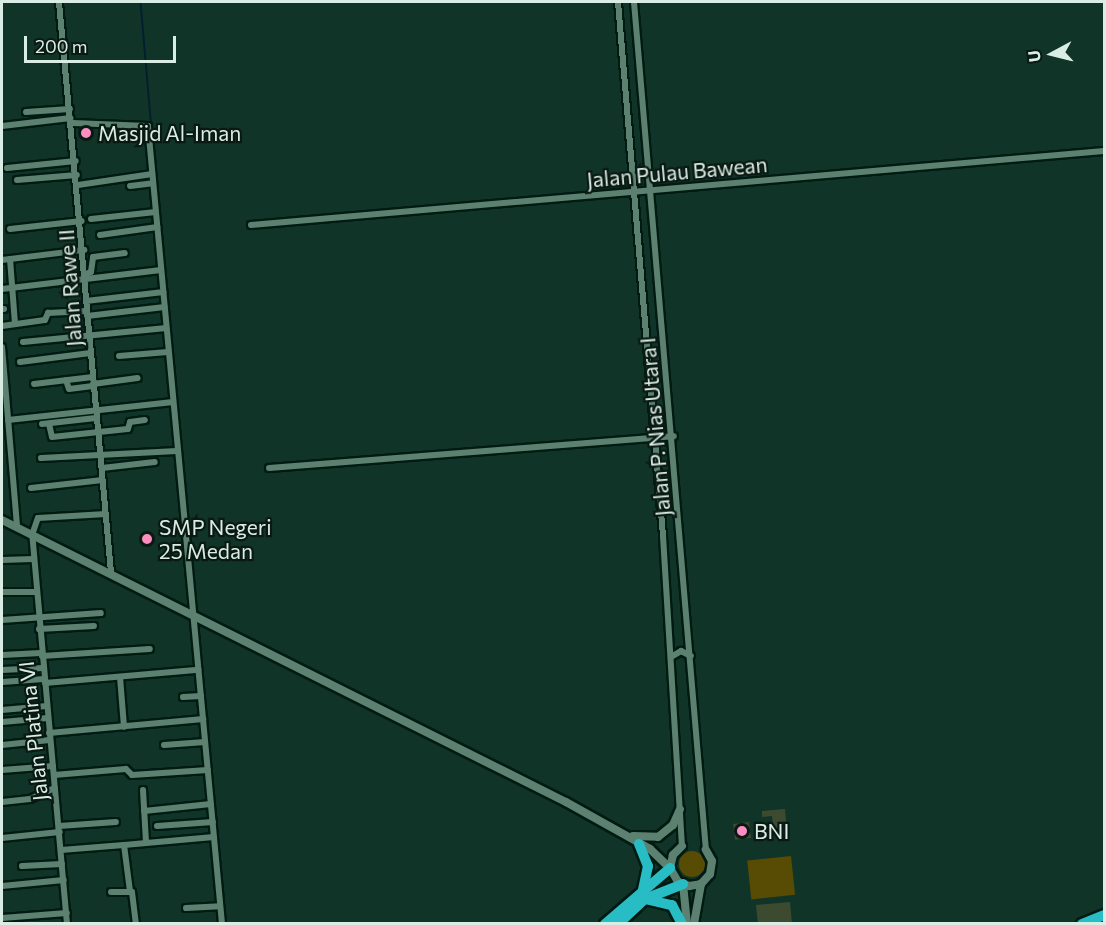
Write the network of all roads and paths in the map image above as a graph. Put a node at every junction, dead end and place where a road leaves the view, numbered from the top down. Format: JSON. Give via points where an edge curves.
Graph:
{"nodes":[{"id":1,"x":59,"y":2,"type":"edge"},
{"id":2,"x":618,"y":2,"type":"edge"},
{"id":3,"x":634,"y":2,"type":"edge"},
{"id":4,"x":70,"y":109,"type":"junction"},
{"id":5,"x":26,"y":112,"type":"dead end"},
{"id":6,"x":72,"y":121,"type":"junction"},
{"id":7,"x":2,"y":126,"type":"edge"},
{"id":8,"x":1104,"y":151,"type":"edge"},
{"id":9,"x":76,"y":161,"type":"junction"},
{"id":10,"x":7,"y":168,"type":"dead end"},
{"id":11,"x":152,"y":174,"type":"junction"},
{"id":12,"x":78,"y":175,"type":"junction"},
{"id":13,"x":17,"y":180,"type":"dead end"},
{"id":14,"x":153,"y":183,"type":"junction"},
{"id":15,"x":78,"y":185,"type":"junction"},
{"id":16,"x":130,"y":186,"type":"dead end"},
{"id":17,"x":649,"y":193,"type":"junction"},
{"id":18,"x":632,"y":194,"type":"junction"},
{"id":19,"x":156,"y":212,"type":"junction"},
{"id":20,"x":91,"y":219,"type":"dead end"},
{"id":21,"x":82,"y":221,"type":"junction"},
{"id":22,"x":251,"y":225,"type":"dead end"},
{"id":23,"x":157,"y":227,"type":"junction"},
{"id":24,"x":10,"y":230,"type":"dead end"},
{"id":25,"x":100,"y":235,"type":"dead end"},
{"id":26,"x":84,"y":250,"type":"junction"},
{"id":27,"x":125,"y":253,"type":"dead end"},
{"id":28,"x":10,"y":259,"type":"junction"},
{"id":29,"x":2,"y":260,"type":"edge"},
{"id":30,"x":161,"y":270,"type":"junction"},
{"id":31,"x":86,"y":277,"type":"junction"},
{"id":32,"x":12,"y":289,"type":"junction"},
{"id":33,"x":2,"y":290,"type":"edge"},
{"id":34,"x":163,"y":292,"type":"junction"},
{"id":35,"x":86,"y":301,"type":"junction"},
{"id":36,"x":164,"y":308,"type":"junction"},
{"id":37,"x":87,"y":314,"type":"junction"},
{"id":38,"x":15,"y":324,"type":"junction"},
{"id":39,"x":2,"y":326,"type":"edge"},
{"id":40,"x":166,"y":328,"type":"junction"},
{"id":41,"x":89,"y":334,"type":"junction"},
{"id":42,"x":23,"y":342,"type":"dead end"},
{"id":43,"x":2,"y":347,"type":"edge"},
{"id":44,"x":168,"y":352,"type":"junction"},
{"id":45,"x":90,"y":353,"type":"junction"},
{"id":46,"x":119,"y":356,"type":"dead end"},
{"id":47,"x":20,"y":362,"type":"dead end"},
{"id":48,"x":138,"y":378,"type":"dead end"},
{"id":49,"x":93,"y":382,"type":"junction"},
{"id":50,"x":34,"y":384,"type":"dead end"},
{"id":51,"x":172,"y":402,"type":"junction"},
{"id":52,"x":95,"y":410,"type":"junction"},
{"id":53,"x":96,"y":418,"type":"junction"},
{"id":54,"x":9,"y":420,"type":"junction"},
{"id":55,"x":145,"y":420,"type":"dead end"},
{"id":56,"x":97,"y":432,"type":"junction"},
{"id":57,"x":674,"y":436,"type":"junction"},
{"id":58,"x":656,"y":438,"type":"junction"},
{"id":59,"x":177,"y":451,"type":"junction"},
{"id":60,"x":99,"y":454,"type":"junction"},
{"id":61,"x":41,"y":458,"type":"dead end"},
{"id":62,"x":155,"y":462,"type":"dead end"},
{"id":63,"x":102,"y":468,"type":"junction"},
{"id":64,"x":269,"y":468,"type":"dead end"},
{"id":65,"x":103,"y":480,"type":"junction"},
{"id":66,"x":30,"y":488,"type":"dead end"},
{"id":67,"x":106,"y":514,"type":"junction"},
{"id":68,"x":2,"y":520,"type":"edge"},
{"id":69,"x":17,"y":527,"type":"junction"},
{"id":70,"x":32,"y":535,"type":"junction"},
{"id":71,"x":33,"y":559,"type":"junction"},
{"id":72,"x":2,"y":560,"type":"edge"},
{"id":73,"x":111,"y":572,"type":"junction"},
{"id":74,"x":2,"y":592,"type":"edge"},
{"id":75,"x":36,"y":592,"type":"junction"},
{"id":76,"x":100,"y":613,"type":"dead end"},
{"id":77,"x":197,"y":615,"type":"junction"},
{"id":78,"x":39,"y":618,"type":"junction"},
{"id":79,"x":2,"y":620,"type":"edge"},
{"id":80,"x":94,"y":626,"type":"dead end"},
{"id":81,"x":39,"y":629,"type":"junction"},
{"id":82,"x":150,"y":649,"type":"dead end"},
{"id":83,"x":42,"y":654,"type":"junction"},
{"id":84,"x":2,"y":655,"type":"edge"},
{"id":85,"x":691,"y":656,"type":"junction"},
{"id":86,"x":671,"y":657,"type":"junction"},
{"id":87,"x":43,"y":668,"type":"junction"},
{"id":88,"x":2,"y":670,"type":"edge"},
{"id":89,"x":198,"y":670,"type":"junction"},
{"id":90,"x":120,"y":677,"type":"junction"},
{"id":91,"x":44,"y":681,"type":"junction"},
{"id":92,"x":2,"y":682,"type":"edge"},
{"id":93,"x":201,"y":696,"type":"junction"},
{"id":94,"x":183,"y":697,"type":"dead end"},
{"id":95,"x":47,"y":706,"type":"junction"},
{"id":96,"x":2,"y":710,"type":"edge"},
{"id":97,"x":48,"y":718,"type":"junction"},
{"id":98,"x":203,"y":719,"type":"junction"},
{"id":99,"x":2,"y":722,"type":"edge"},
{"id":100,"x":124,"y":727,"type":"junction"},
{"id":101,"x":50,"y":737,"type":"junction"},
{"id":102,"x":205,"y":742,"type":"junction"},
{"id":103,"x":2,"y":745,"type":"edge"},
{"id":104,"x":164,"y":745,"type":"dead end"},
{"id":105,"x":53,"y":766,"type":"junction"},
{"id":106,"x":2,"y":770,"type":"edge"},
{"id":107,"x":208,"y":770,"type":"junction"},
{"id":108,"x":54,"y":775,"type":"junction"},
{"id":109,"x":55,"y":788,"type":"junction"},
{"id":110,"x":143,"y":790,"type":"dead end"},
{"id":111,"x":2,"y":802,"type":"edge"},
{"id":112,"x":211,"y":804,"type":"junction"},
{"id":113,"x":680,"y":809,"type":"junction"},
{"id":114,"x":144,"y":811,"type":"junction"},
{"id":115,"x":116,"y":822,"type":"dead end"},
{"id":116,"x":213,"y":822,"type":"junction"},
{"id":117,"x":157,"y":826,"type":"dead end"},
{"id":118,"x":59,"y":829,"type":"junction"},
{"id":119,"x":623,"y":833,"type":"junction"},
{"id":120,"x":214,"y":837,"type":"junction"},
{"id":121,"x":2,"y":838,"type":"edge"},
{"id":122,"x":146,"y":842,"type":"junction"},
{"id":123,"x":639,"y":844,"type":"junction"},
{"id":124,"x":124,"y":845,"type":"junction"},
{"id":125,"x":682,"y":846,"type":"joint"},
{"id":126,"x":61,"y":850,"type":"junction"},
{"id":127,"x":706,"y":850,"type":"joint"},
{"id":128,"x":62,"y":864,"type":"junction"},
{"id":129,"x":22,"y":867,"type":"dead end"},
{"id":130,"x":670,"y":868,"type":"junction"},
{"id":131,"x":64,"y":880,"type":"junction"},
{"id":132,"x":683,"y":884,"type":"junction"},
{"id":133,"x":701,"y":884,"type":"junction"},
{"id":134,"x":2,"y":886,"type":"edge"},
{"id":135,"x":130,"y":891,"type":"junction"},
{"id":136,"x":111,"y":892,"type":"dead end"},
{"id":137,"x":643,"y":895,"type":"junction"},
{"id":138,"x":220,"y":906,"type":"junction"},
{"id":139,"x":186,"y":908,"type":"dead end"},
{"id":140,"x":67,"y":913,"type":"junction"},
{"id":141,"x":1104,"y":916,"type":"edge"},
{"id":142,"x":2,"y":918,"type":"edge"},
{"id":143,"x":1085,"y":922,"type":"edge"},
{"id":144,"x":67,"y":924,"type":"edge"},
{"id":145,"x":136,"y":924,"type":"edge"},
{"id":146,"x":222,"y":924,"type":"edge"},
{"id":147,"x":605,"y":924,"type":"edge"},
{"id":148,"x":618,"y":924,"type":"edge"},
{"id":149,"x":682,"y":924,"type":"edge"},
{"id":150,"x":687,"y":924,"type":"edge"},
{"id":151,"x":694,"y":924,"type":"edge"},
{"id":152,"x":1102,"y":924,"type":"edge"}],
"edges":[{"from":1,"to":4,"type":"street","name":"Jalan Rawe II"},
{"from":2,"to":18,"type":"street","name":"Jalan P. Nias Utara I"},
{"from":3,"to":17,"type":"street","name":"Jalan P. Nias Utara I"},
{"from":4,"to":5,"type":"street"},
{"from":4,"to":6,"type":"street","name":"Jalan Rawe II"},
{"from":6,"to":7,"type":"street"},
{"from":6,"to":9,"type":"street","name":"Jalan Rawe II"},
{"from":6,"to":11,"type":"street","via":[[147,124]]},
{"from":8,"to":17,"type":"street","name":"Jalan Pulau Bawean"},
{"from":9,"to":10,"type":"street"},
{"from":9,"to":12,"type":"street","name":"Jalan Rawe II"},
{"from":11,"to":14,"type":"street"},
{"from":11,"to":15,"type":"street"},
{"from":12,"to":13,"type":"street"},
{"from":12,"to":15,"type":"street","name":"Jalan Rawe II"},
{"from":14,"to":16,"type":"street"},
{"from":14,"to":19,"type":"street"},
{"from":15,"to":21,"type":"street","name":"Jalan Rawe II"},
{"from":17,"to":18,"type":"street","name":"Jalan Pulau Bawean"},
{"from":17,"to":57,"type":"street","name":"Jalan P. Nias Utara I"},
{"from":18,"to":22,"type":"street","name":"Jalan Pulau Bawean"},
{"from":18,"to":58,"type":"street","name":"Jalan P. Nias Utara I"},
{"from":19,"to":20,"type":"street"},
{"from":19,"to":23,"type":"street"},
{"from":21,"to":24,"type":"street"},
{"from":21,"to":26,"type":"street","name":"Jalan Rawe II"},
{"from":23,"to":25,"type":"street"},
{"from":23,"to":30,"type":"street"},
{"from":26,"to":28,"type":"street"},
{"from":26,"to":31,"type":"street","name":"Jalan Rawe II"},
{"from":27,"to":31,"type":"street","via":[[93,257],[91,272]]},
{"from":28,"to":29,"type":"street"},
{"from":28,"to":32,"type":"street"},
{"from":30,"to":31,"type":"street"},
{"from":30,"to":34,"type":"street"},
{"from":31,"to":32,"type":"street"},
{"from":31,"to":35,"type":"street","name":"Jalan Rawe II"},
{"from":32,"to":33,"type":"street"},
{"from":32,"to":38,"type":"street"},
{"from":34,"to":35,"type":"street"},
{"from":34,"to":36,"type":"street"},
{"from":35,"to":37,"type":"street","name":"Jalan Rawe II"},
{"from":36,"to":37,"type":"street"},
{"from":36,"to":40,"type":"street"},
{"from":37,"to":38,"type":"street","via":[[48,314],[45,320]]},
{"from":37,"to":41,"type":"street","name":"Jalan Rawe II"},
{"from":38,"to":39,"type":"street"},
{"from":40,"to":41,"type":"street"},
{"from":40,"to":44,"type":"street"},
{"from":41,"to":42,"type":"street"},
{"from":41,"to":45,"type":"street","name":"Jalan Rawe II"},
{"from":43,"to":54,"type":"street"},
{"from":44,"to":46,"type":"street"},
{"from":44,"to":51,"type":"street"},
{"from":45,"to":47,"type":"street"},
{"from":45,"to":49,"type":"street","name":"Jalan Rawe II"},
{"from":48,"to":49,"type":"street"},
{"from":49,"to":50,"type":"street","via":[[69,389],[66,380]]},
{"from":49,"to":52,"type":"street","name":"Jalan Rawe II"},
{"from":51,"to":52,"type":"street"},
{"from":51,"to":59,"type":"street"},
{"from":52,"to":53,"type":"street","name":"Jalan Rawe II"},
{"from":52,"to":54,"type":"street"},
{"from":53,"to":56,"type":"street","name":"Jalan Rawe II"},
{"from":53,"to":56,"type":"street","via":[[46,424],[52,437]]},
{"from":54,"to":69,"type":"street"},
{"from":55,"to":56,"type":"street","via":[[129,422],[128,429]]},
{"from":56,"to":60,"type":"street","name":"Jalan Rawe II"},
{"from":57,"to":58,"type":"street"},
{"from":57,"to":85,"type":"street","name":"Jalan P. Nias Utara I"},
{"from":58,"to":64,"type":"street"},
{"from":58,"to":86,"type":"street","name":"Jalan P. Nias Utara I"},
{"from":59,"to":60,"type":"street"},
{"from":59,"to":77,"type":"street"},
{"from":60,"to":61,"type":"street"},
{"from":60,"to":63,"type":"street","name":"Jalan Rawe II"},
{"from":62,"to":63,"type":"street"},
{"from":63,"to":65,"type":"street","name":"Jalan Rawe II"},
{"from":65,"to":66,"type":"street"},
{"from":65,"to":67,"type":"street","name":"Jalan Rawe II"},
{"from":67,"to":70,"type":"street","via":[[38,519]]},
{"from":67,"to":73,"type":"street","name":"Jalan Rawe II"},
{"from":68,"to":69,"type":"street"},
{"from":69,"to":70,"type":"street"},
{"from":70,"to":71,"type":"street","name":"Jalan Platina VI"},
{"from":70,"to":73,"type":"street"},
{"from":71,"to":72,"type":"street"},
{"from":71,"to":75,"type":"street","name":"Jalan Platina VI"},
{"from":73,"to":77,"type":"street"},
{"from":74,"to":75,"type":"street"},
{"from":75,"to":78,"type":"street","name":"Jalan Platina VI"},
{"from":76,"to":78,"type":"street"},
{"from":77,"to":89,"type":"street"},
{"from":77,"to":119,"type":"street"},
{"from":78,"to":79,"type":"street"},
{"from":78,"to":81,"type":"street","name":"Jalan Platina VI"},
{"from":80,"to":81,"type":"street"},
{"from":81,"to":83,"type":"street","name":"Jalan Platina VI"},
{"from":82,"to":83,"type":"street"},
{"from":83,"to":84,"type":"street"},
{"from":83,"to":87,"type":"street","name":"Jalan Platina VI"},
{"from":85,"to":86,"type":"street","via":[[681,651]]},
{"from":85,"to":127,"type":"street","name":"Jalan P. Nias Utara I"},
{"from":86,"to":113,"type":"street","name":"Jalan P. Nias Utara I"},
{"from":87,"to":88,"type":"street"},
{"from":87,"to":91,"type":"street","name":"Jalan Platina VI"},
{"from":89,"to":90,"type":"street"},
{"from":89,"to":93,"type":"street"},
{"from":90,"to":91,"type":"street"},
{"from":90,"to":100,"type":"street"},
{"from":91,"to":92,"type":"street"},
{"from":91,"to":95,"type":"street","name":"Jalan Platina VI"},
{"from":93,"to":94,"type":"street"},
{"from":93,"to":98,"type":"street"},
{"from":95,"to":96,"type":"street"},
{"from":95,"to":97,"type":"street","name":"Jalan Platina VI"},
{"from":97,"to":99,"type":"street"},
{"from":97,"to":101,"type":"street","name":"Jalan Platina VI"},
{"from":98,"to":100,"type":"street"},
{"from":98,"to":102,"type":"street"},
{"from":100,"to":101,"type":"street"},
{"from":101,"to":103,"type":"street"},
{"from":101,"to":105,"type":"street","name":"Jalan Platina VI"},
{"from":102,"to":104,"type":"street"},
{"from":102,"to":107,"type":"street"},
{"from":105,"to":106,"type":"street"},
{"from":105,"to":108,"type":"street","name":"Jalan Platina VI"},
{"from":107,"to":108,"type":"street","via":[[132,774],[126,769]]},
{"from":107,"to":112,"type":"street"},
{"from":108,"to":109,"type":"street","name":"Jalan Platina VI"},
{"from":109,"to":111,"type":"street","via":[[30,800]]},
{"from":109,"to":118,"type":"street","name":"Jalan Platina VI"},
{"from":110,"to":114,"type":"street"},
{"from":112,"to":114,"type":"street"},
{"from":112,"to":116,"type":"street"},
{"from":113,"to":119,"type":"street","via":[[673,825],[658,837]]},
{"from":113,"to":125,"type":"street","name":"Jalan P. Nias Utara I"},
{"from":114,"to":122,"type":"street"},
{"from":115,"to":118,"type":"street"},
{"from":116,"to":117,"type":"street"},
{"from":116,"to":120,"type":"street"},
{"from":118,"to":121,"type":"street"},
{"from":118,"to":126,"type":"street","name":"Jalan Platina VI"},
{"from":119,"to":123,"type":"street"},
{"from":120,"to":122,"type":"street"},
{"from":120,"to":138,"type":"street"},
{"from":122,"to":124,"type":"street"},
{"from":123,"to":130,"type":"street"},
{"from":123,"to":137,"type":"highway","via":[[648,866]]},
{"from":124,"to":126,"type":"street"},
{"from":124,"to":135,"type":"street"},
{"from":125,"to":130,"type":"street","via":[[673,855]]},
{"from":126,"to":128,"type":"street","name":"Jalan Platina VI"},
{"from":127,"to":133,"type":"street","via":[[712,868]]},
{"from":128,"to":129,"type":"street"},
{"from":128,"to":131,"type":"street","name":"Jalan Platina VI"},
{"from":130,"to":132,"type":"street"},
{"from":130,"to":137,"type":"highway"},
{"from":131,"to":134,"type":"street"},
{"from":131,"to":140,"type":"street","name":"Jalan Platina VI"},
{"from":132,"to":133,"type":"street"},
{"from":132,"to":137,"type":"highway"},
{"from":132,"to":150,"type":"street"},
{"from":133,"to":151,"type":"street"},
{"from":135,"to":136,"type":"street"},
{"from":135,"to":145,"type":"street"},
{"from":137,"to":147,"type":"highway"},
{"from":137,"to":148,"type":"highway"},
{"from":137,"to":149,"type":"highway","via":[[672,905]]},
{"from":138,"to":139,"type":"street"},
{"from":138,"to":146,"type":"street"},
{"from":140,"to":142,"type":"street"},
{"from":140,"to":144,"type":"street","name":"Jalan Platina VI"},
{"from":141,"to":143,"type":"highway"},
{"from":141,"to":152,"type":"street"}]}
